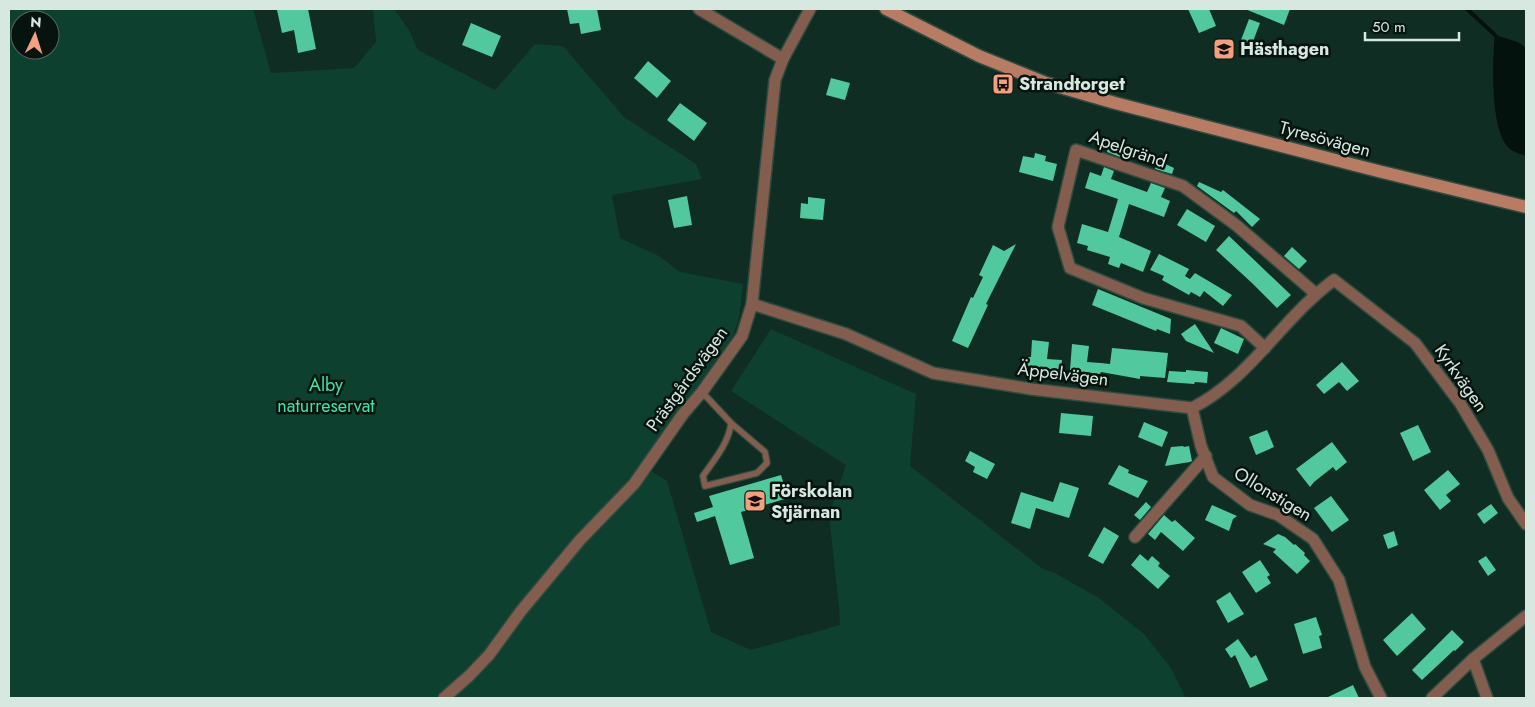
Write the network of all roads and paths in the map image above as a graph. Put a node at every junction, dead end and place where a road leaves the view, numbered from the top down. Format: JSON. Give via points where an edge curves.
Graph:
{"nodes":[{"id":1,"x":699,"y":9,"type":"edge"},
{"id":2,"x":810,"y":9,"type":"edge"},
{"id":3,"x":886,"y":9,"type":"edge"},
{"id":4,"x":904,"y":9,"type":"edge"},
{"id":5,"x":783,"y":59,"type":"junction"},
{"id":6,"x":1115,"y":102,"type":"junction"},
{"id":7,"x":1526,"y":207,"type":"edge"},
{"id":8,"x":1315,"y":293,"type":"junction"},
{"id":9,"x":752,"y":304,"type":"junction"},
{"id":10,"x":1266,"y":348,"type":"junction"},
{"id":11,"x":702,"y":392,"type":"junction"},
{"id":12,"x":1192,"y":408,"type":"junction"},
{"id":13,"x":731,"y":423,"type":"junction"},
{"id":14,"x":1206,"y":456,"type":"junction"},
{"id":15,"x":1526,"y":524,"type":"edge"},
{"id":16,"x":1135,"y":537,"type":"dead end"},
{"id":17,"x":1526,"y":616,"type":"edge"},
{"id":18,"x":1472,"y":659,"type":"junction"},
{"id":19,"x":444,"y":698,"type":"edge"},
{"id":20,"x":1381,"y":698,"type":"edge"},
{"id":21,"x":1432,"y":698,"type":"edge"},
{"id":22,"x":1487,"y":698,"type":"edge"}],
"edges":[{"from":1,"to":5,"type":"street"},
{"from":2,"to":5,"type":"street","name":"Prästgårdsvägen"},
{"from":3,"to":6,"type":"main road","name":"Tyresövägen","via":[[979,56],[1046,83]]},
{"from":4,"to":6,"type":"main road","name":"Tyresövägen","via":[[982,48]]},
{"from":5,"to":9,"type":"street","name":"Prästgårdsvägen","via":[[775,80]]},
{"from":6,"to":7,"type":"main road","name":"Tyresövägen"},
{"from":8,"to":10,"type":"street"},
{"from":8,"to":10,"type":"street","name":"Apelgränd","via":[[1236,225],[1183,186],[1076,150],[1058,227],[1070,268],[1143,298],[1241,326]]},
{"from":8,"to":15,"type":"street","name":"Kyrkvägen","via":[[1334,280],[1415,343],[1460,403],[1488,450],[1508,498]]},
{"from":9,"to":11,"type":"street","name":"Prästgårdsvägen","via":[[742,336]]},
{"from":9,"to":12,"type":"street","name":"Äppelvägen","via":[[846,334],[933,373],[1031,389]]},
{"from":10,"to":12,"type":"street","via":[[1210,398]]},
{"from":11,"to":13,"type":"lane"},
{"from":11,"to":19,"type":"street","name":"Prästgårdsvägen","via":[[634,484],[580,540],[520,611],[489,654]]},
{"from":12,"to":14,"type":"street","name":"Ollonstigen"},
{"from":13,"to":13,"type":"lane","via":[[765,452],[767,463],[757,472],[706,486],[703,476],[725,444]]},
{"from":14,"to":16,"type":"street"},
{"from":14,"to":20,"type":"street","name":"Ollonstigen","via":[[1212,477],[1250,505],[1278,515],[1313,538],[1339,580],[1365,667]]},
{"from":17,"to":18,"type":"street"},
{"from":18,"to":21,"type":"street"},
{"from":18,"to":22,"type":"street"}]}
